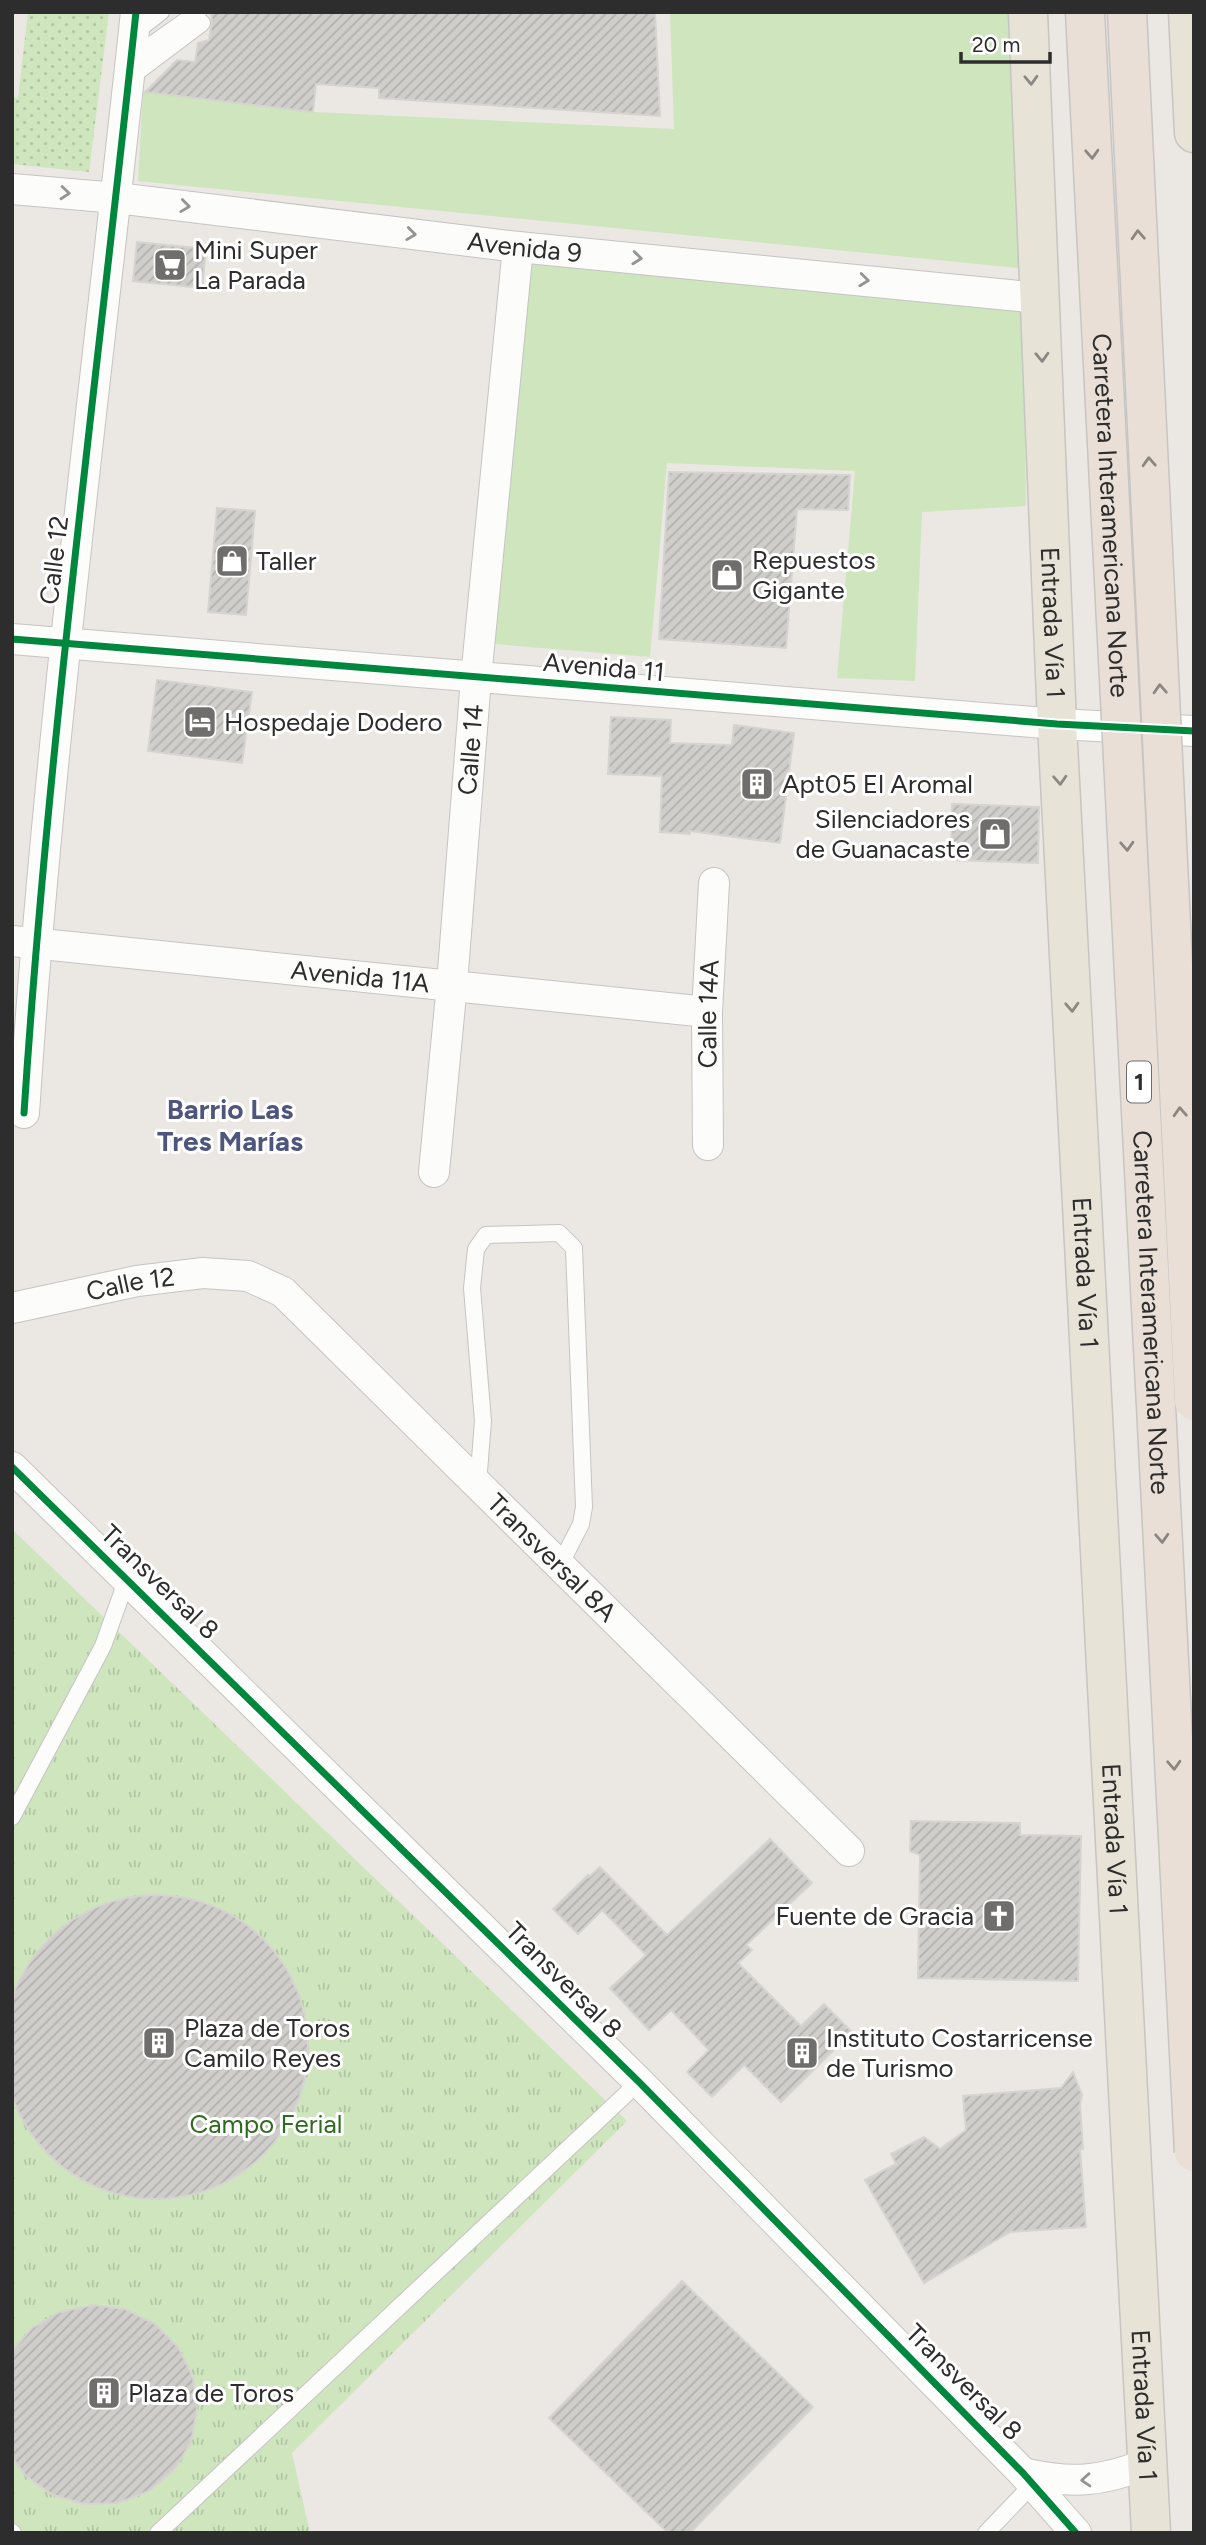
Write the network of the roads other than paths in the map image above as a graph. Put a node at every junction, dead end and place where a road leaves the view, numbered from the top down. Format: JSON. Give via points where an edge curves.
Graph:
{"nodes":[{"id":1,"x":181,"y":12,"type":"edge"},
{"id":2,"x":1028,"y":12,"type":"edge"},
{"id":3,"x":1085,"y":12,"type":"edge"},
{"id":4,"x":1127,"y":12,"type":"edge"},
{"id":5,"x":1188,"y":12,"type":"edge"},
{"id":6,"x":200,"y":17,"type":"edge"},
{"id":7,"x":137,"y":34,"type":"edge"},
{"id":8,"x":1194,"y":133,"type":"edge"},
{"id":9,"x":12,"y":188,"type":"edge"},
{"id":10,"x":117,"y":198,"type":"junction"},
{"id":11,"x":518,"y":247,"type":"junction"},
{"id":12,"x":1039,"y":298,"type":"junction"},
{"id":13,"x":12,"y":639,"type":"edge"},
{"id":14,"x":65,"y":645,"type":"junction"},
{"id":15,"x":476,"y":678,"type":"junction"},
{"id":16,"x":1057,"y":724,"type":"junction"},
{"id":17,"x":1194,"y":731,"type":"edge"},
{"id":18,"x":713,"y":883,"type":"dead end"},
{"id":19,"x":24,"y":942,"type":"edge"},
{"id":20,"x":452,"y":984,"type":"junction"},
{"id":21,"x":706,"y":1012,"type":"junction"},
{"id":22,"x":24,"y":1113,"type":"dead end"},
{"id":23,"x":708,"y":1145,"type":"dead end"},
{"id":24,"x":434,"y":1172,"type":"dead end"},
{"id":25,"x":248,"y":1276,"type":"joint"},
{"id":26,"x":12,"y":1308,"type":"edge"},
{"id":27,"x":1194,"y":1401,"type":"edge"},
{"id":28,"x":12,"y":1467,"type":"edge"},
{"id":29,"x":478,"y":1483,"type":"junction"},
{"id":30,"x":560,"y":1565,"type":"junction"},
{"id":31,"x":127,"y":1579,"type":"junction"},
{"id":32,"x":12,"y":1817,"type":"edge"},
{"id":33,"x":849,"y":1851,"type":"dead end"},
{"id":34,"x":639,"y":2082,"type":"junction"},
{"id":35,"x":1194,"y":2152,"type":"edge"},
{"id":36,"x":1146,"y":2464,"type":"junction"},
{"id":37,"x":1028,"y":2479,"type":"junction"},
{"id":38,"x":158,"y":2533,"type":"edge"},
{"id":39,"x":986,"y":2533,"type":"edge"},
{"id":40,"x":1076,"y":2533,"type":"edge"},
{"id":41,"x":1151,"y":2533,"type":"edge"}],
"edges":[{"from":1,"to":7,"type":"lane"},
{"from":2,"to":12,"type":"main road","name":"Entrada Vía 1","one_way":true},
{"from":3,"to":35,"type":"highway","name":"Carretera Interamericana Norte","number":"1","one_way":true,"bridge":true},
{"from":27,"to":4,"type":"highway","name":"Carretera Interamericana Norte","number":"1","one_way":true,"bridge":true},
{"from":5,"to":8,"type":"main road"},
{"from":6,"to":7,"type":"lane"},
{"from":7,"to":10,"type":"street","name":"Calle 12"},
{"from":9,"to":10,"type":"street","name":"Avenida 9","one_way":true},
{"from":10,"to":11,"type":"street","name":"Avenida 9","one_way":true},
{"from":10,"to":14,"type":"street","name":"Calle 12"},
{"from":11,"to":12,"type":"street","name":"Avenida 9","one_way":true},
{"from":11,"to":15,"type":"street","name":"Calle 14"},
{"from":12,"to":16,"type":"main road","name":"Entrada Vía 1","one_way":true},
{"from":13,"to":14,"type":"street","name":"Avenida 11"},
{"from":14,"to":15,"type":"street","name":"Avenida 11"},
{"from":14,"to":19,"type":"street","name":"Calle 12"},
{"from":15,"to":16,"type":"street","name":"Avenida 11"},
{"from":15,"to":20,"type":"street","name":"Calle 14"},
{"from":16,"to":17,"type":"street","name":"Avenida 11"},
{"from":16,"to":36,"type":"main road","name":"Entrada Vía 1","one_way":true},
{"from":18,"to":21,"type":"street","name":"Calle 14A"},
{"from":19,"to":20,"type":"street","name":"Avenida 11A"},
{"from":19,"to":22,"type":"street","name":"Calle 12"},
{"from":20,"to":21,"type":"street","name":"Avenida 11A"},
{"from":20,"to":24,"type":"street","name":"Calle 14"},
{"from":21,"to":23,"type":"street","name":"Calle 14A"},
{"from":25,"to":26,"type":"street","name":"Calle 12","via":[[203,1273]]},
{"from":25,"to":29,"type":"street","name":"Transversal 8A","via":[[283,1292]]},
{"from":28,"to":31,"type":"street","name":"Transversal 8"},
{"from":29,"to":30,"type":"street","name":"Transversal 8A"},
{"from":29,"to":30,"type":"lane","via":[[482,1421],[472,1287],[476,1249],[486,1235],[559,1233],[575,1248],[584,1507],[581,1524]]},
{"from":30,"to":33,"type":"street","name":"Transversal 8A"},
{"from":31,"to":32,"type":"lane","via":[[103,1646]]},
{"from":31,"to":34,"type":"street","name":"Transversal 8"},
{"from":34,"to":37,"type":"street","name":"Transversal 8"},
{"from":34,"to":38,"type":"lane"},
{"from":36,"to":37,"type":"street","name":"Transversal 8","one_way":true,"via":[[1117,2476],[1086,2481]]},
{"from":36,"to":41,"type":"main road","name":"Entrada Vía 1"},
{"from":37,"to":39,"type":"lane"},
{"from":37,"to":40,"type":"street","name":"Transversal 8"}]}
